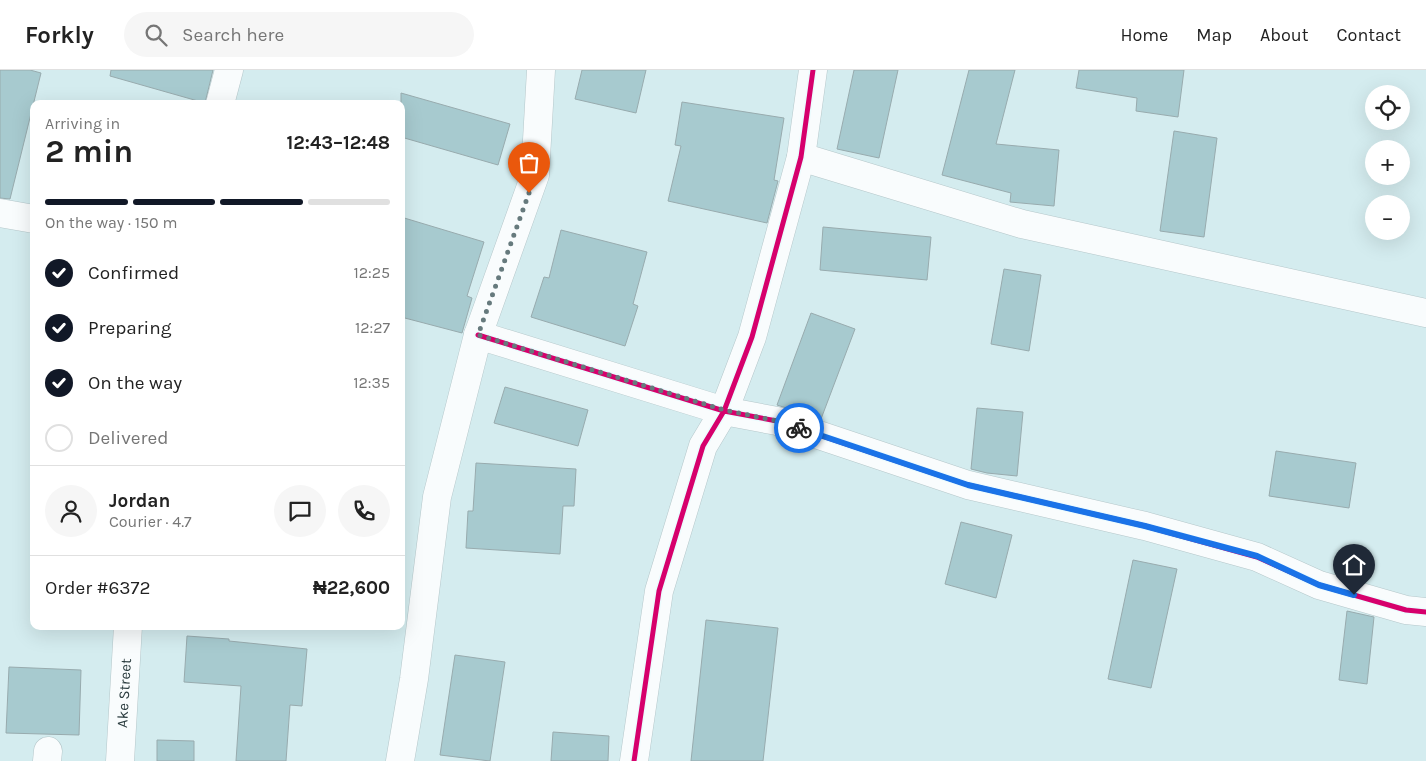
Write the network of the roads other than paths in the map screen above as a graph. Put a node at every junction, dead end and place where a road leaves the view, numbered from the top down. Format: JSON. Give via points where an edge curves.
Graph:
{"nodes":[{"id":1,"x":229,"y":70,"type":"edge"},
{"id":2,"x":541,"y":70,"type":"edge"},
{"id":3,"x":813,"y":70,"type":"edge"},
{"id":4,"x":221,"y":100,"type":"edge"},
{"id":5,"x":801,"y":157,"type":"junction"},
{"id":6,"x":0,"y":213,"type":"edge"},
{"id":7,"x":30,"y":218,"type":"edge"},
{"id":8,"x":1426,"y":313,"type":"edge"},
{"id":9,"x":478,"y":335,"type":"junction"},
{"id":10,"x":724,"y":410,"type":"junction"},
{"id":11,"x":1426,"y":612,"type":"edge"},
{"id":12,"x":128,"y":630,"type":"edge"},
{"id":13,"x":120,"y":761,"type":"edge"},
{"id":14,"x":400,"y":761,"type":"edge"},
{"id":15,"x":634,"y":761,"type":"edge"}],
"edges":[{"from":1,"to":4,"type":"street"},
{"from":2,"to":9,"type":"street","via":[[535,175]]},
{"from":3,"to":5,"type":"street"},
{"from":5,"to":8,"type":"street","via":[[1022,224]]},
{"from":5,"to":10,"type":"street","via":[[752,337]]},
{"from":6,"to":7,"type":"street"},
{"from":9,"to":10,"type":"street"},
{"from":9,"to":14,"type":"street","via":[[437,497],[414,680]]},
{"from":10,"to":11,"type":"street","via":[[777,421],[968,485],[1257,556],[1319,585],[1406,610]]},
{"from":10,"to":15,"type":"street","via":[[703,446],[659,591]]},
{"from":12,"to":13,"type":"street","name":"Ake Street"}]}
